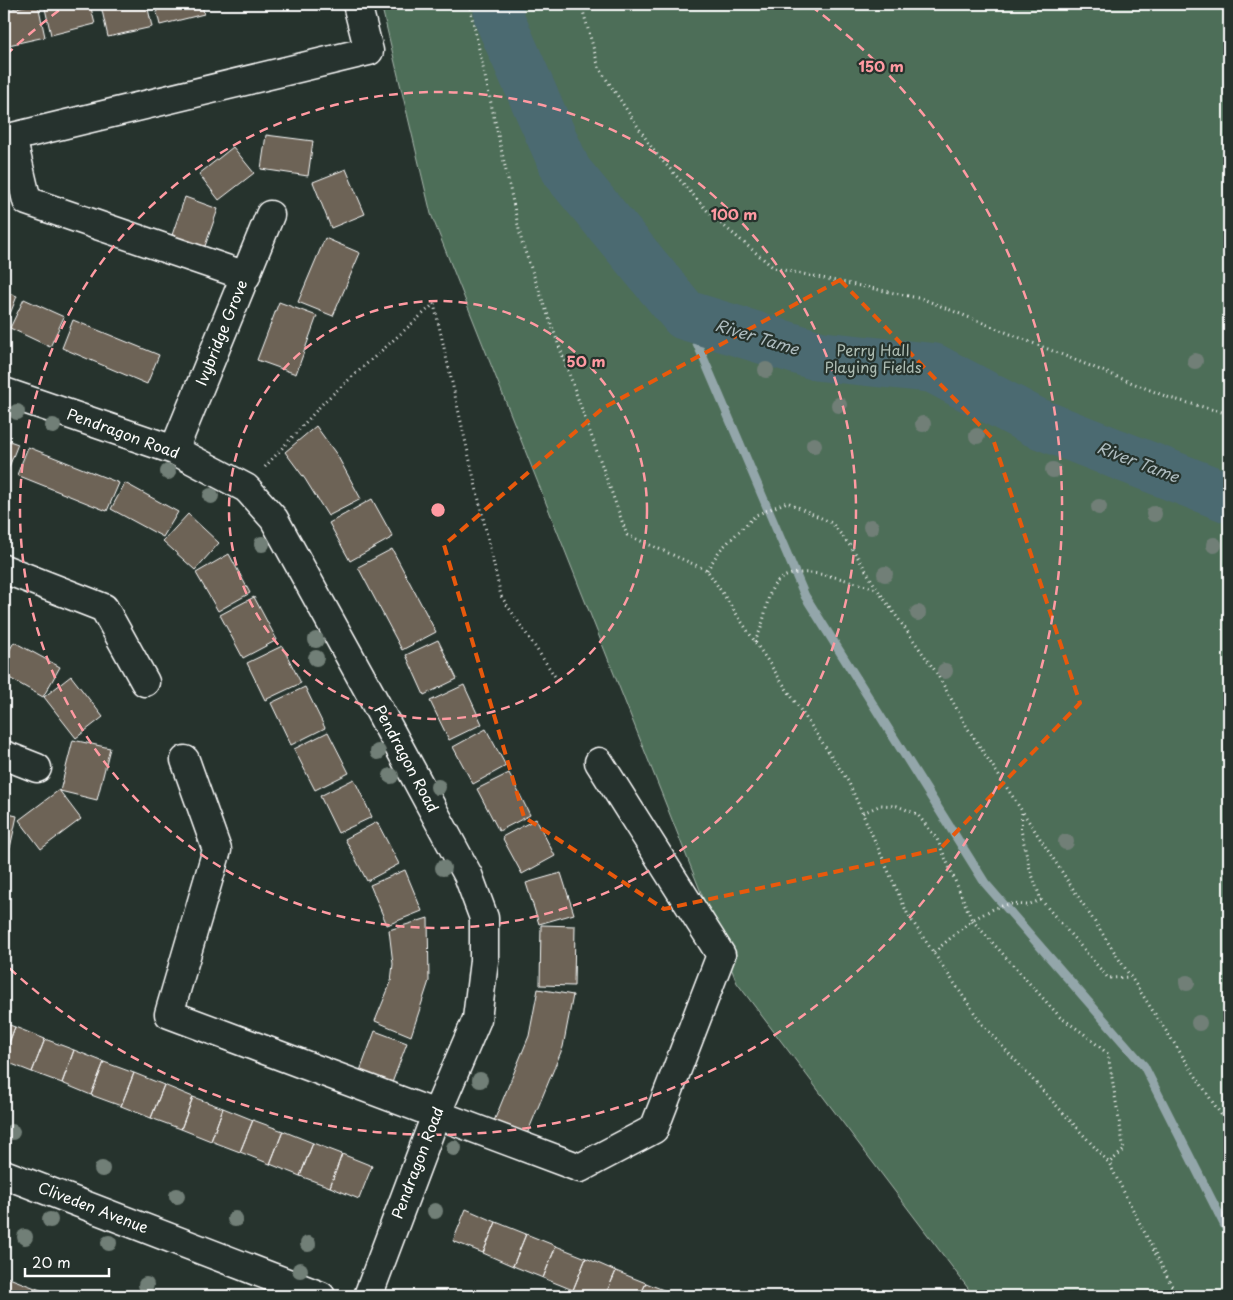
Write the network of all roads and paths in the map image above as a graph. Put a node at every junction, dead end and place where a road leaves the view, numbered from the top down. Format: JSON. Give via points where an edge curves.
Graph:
{"nodes":[{"id":1,"x":357,"y":4,"type":"edge"},
{"id":2,"x":469,"y":4,"type":"edge"},
{"id":3,"x":581,"y":4,"type":"edge"},
{"id":4,"x":8,"y":138,"type":"edge"},
{"id":5,"x":270,"y":215,"type":"dead end"},
{"id":6,"x":246,"y":276,"type":"junction"},
{"id":7,"x":4,"y":392,"type":"edge"},
{"id":8,"x":1229,"y":414,"type":"edge"},
{"id":9,"x":174,"y":450,"type":"junction"},
{"id":10,"x":246,"y":488,"type":"junction"},
{"id":11,"x":4,"y":569,"type":"edge"},
{"id":12,"x":707,"y":570,"type":"junction"},
{"id":13,"x":877,"y":589,"type":"junction"},
{"id":14,"x":755,"y":642,"type":"junction"},
{"id":15,"x":558,"y":681,"type":"dead end"},
{"id":16,"x":145,"y":682,"type":"dead end"},
{"id":17,"x":4,"y":755,"type":"edge"},
{"id":18,"x":185,"y":760,"type":"dead end"},
{"id":19,"x":599,"y":762,"type":"dead end"},
{"id":20,"x":37,"y":768,"type":"dead end"},
{"id":21,"x":1022,"y":812,"type":"junction"},
{"id":22,"x":863,"y":813,"type":"junction"},
{"id":23,"x":1041,"y":900,"type":"junction"},
{"id":24,"x":972,"y":920,"type":"junction"},
{"id":25,"x":934,"y":952,"type":"junction"},
{"id":26,"x":1130,"y":977,"type":"junction"},
{"id":27,"x":436,"y":1115,"type":"junction"},
{"id":28,"x":1229,"y":1127,"type":"edge"},
{"id":29,"x":1109,"y":1163,"type":"junction"},
{"id":30,"x":4,"y":1174,"type":"edge"},
{"id":31,"x":321,"y":1296,"type":"edge"},
{"id":32,"x":368,"y":1296,"type":"edge"},
{"id":33,"x":1176,"y":1296,"type":"edge"}],
"edges":[{"from":1,"to":4,"type":"street","via":[[368,51]]},
{"from":2,"to":12,"type":"path","via":[[522,243],[627,535]]},
{"from":3,"to":8,"type":"path","via":[[600,68],[654,152],[712,216],[774,268],[923,299],[1170,398]]},
{"from":4,"to":6,"type":"street","via":[[27,201]]},
{"from":5,"to":6,"type":"street","name":"Ivybridge Grove"},
{"from":6,"to":9,"type":"street","name":"Ivybridge Grove"},
{"from":7,"to":9,"type":"street","name":"Pendragon Road"},
{"from":9,"to":10,"type":"street","name":"Pendragon Road"},
{"from":10,"to":15,"type":"path","via":[[325,401],[434,304],[501,596]]},
{"from":10,"to":27,"type":"street","name":"Pendragon Road","via":[[274,519],[468,875],[484,918],[484,961],[477,1019]]},
{"from":11,"to":16,"type":"street","via":[[104,608]]},
{"from":12,"to":13,"type":"path","via":[[720,550],[756,515],[787,502],[832,523]]},
{"from":12,"to":14,"type":"path"},
{"from":13,"to":14,"type":"path","via":[[818,574],[803,572],[787,576],[774,586]]},
{"from":13,"to":21,"type":"path","via":[[936,672],[966,727]]},
{"from":14,"to":22,"type":"path","via":[[848,780]]},
{"from":17,"to":20,"type":"street"},
{"from":18,"to":27,"type":"street","via":[[217,850],[169,1014]]},
{"from":19,"to":27,"type":"street","via":[[721,955],[654,1129],[580,1168]]},
{"from":21,"to":23,"type":"path","via":[[1021,830]]},
{"from":21,"to":26,"type":"path"},
{"from":22,"to":24,"type":"path","via":[[881,804],[917,814],[938,839]]},
{"from":22,"to":25,"type":"path","via":[[908,914]]},
{"from":23,"to":24,"type":"path","via":[[1027,906],[1010,904],[995,908]]},
{"from":23,"to":26,"type":"path","via":[[1108,978]]},
{"from":24,"to":25,"type":"path"},
{"from":24,"to":29,"type":"path","via":[[1060,1017],[1108,1054],[1124,1150]]},
{"from":25,"to":29,"type":"path","via":[[982,1024]]},
{"from":26,"to":28,"type":"path"},
{"from":27,"to":32,"type":"street","name":"Pendragon Road"},
{"from":29,"to":33,"type":"path"},
{"from":30,"to":31,"type":"street","name":"Cliveden Avenue"}]}
